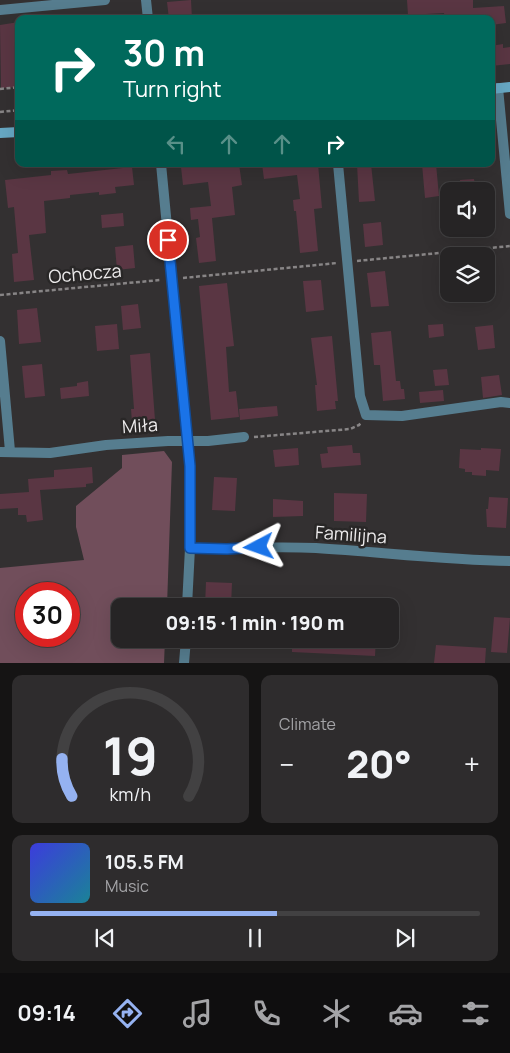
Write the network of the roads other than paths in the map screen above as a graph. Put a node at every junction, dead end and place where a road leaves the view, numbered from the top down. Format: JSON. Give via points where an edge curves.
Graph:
{"nodes":[{"id":1,"x":105,"y":0,"type":"edge"},
{"id":2,"x":146,"y":0,"type":"edge"},
{"id":3,"x":0,"y":10,"type":"edge"},
{"id":4,"x":148,"y":15,"type":"edge"},
{"id":5,"x":510,"y":87,"type":"edge"},
{"id":6,"x":495,"y":89,"type":"edge"},
{"id":7,"x":15,"y":132,"type":"edge"},
{"id":8,"x":0,"y":134,"type":"edge"},
{"id":9,"x":161,"y":167,"type":"edge"},
{"id":10,"x":338,"y":167,"type":"edge"},
{"id":11,"x":510,"y":214,"type":"edge"},
{"id":12,"x":0,"y":341,"type":"edge"},
{"id":13,"x":510,"y":403,"type":"edge"},
{"id":14,"x":244,"y":437,"type":"road end"},
{"id":15,"x":187,"y":442,"type":"junction"},
{"id":16,"x":5,"y":452,"type":"edge"},
{"id":17,"x":190,"y":548,"type":"junction"},
{"id":18,"x":510,"y":561,"type":"edge"},
{"id":19,"x":187,"y":598,"type":"edge"},
{"id":20,"x":185,"y":648,"type":"edge"},
{"id":21,"x":184,"y":663,"type":"edge"}],
"edges":[{"from":1,"to":3,"type":"street"},
{"from":2,"to":4,"type":"street"},
{"from":5,"to":6,"type":"main road"},
{"from":6,"to":11,"type":"street"},
{"from":7,"to":8,"type":"main road"},
{"from":9,"to":15,"type":"street"},
{"from":10,"to":13,"type":"street","via":[[360,396],[366,415],[402,416]]},
{"from":12,"to":16,"type":"street"},
{"from":14,"to":15,"type":"street","name":"Miła"},
{"from":15,"to":16,"type":"street","name":"Miła","via":[[106,445],[50,453]]},
{"from":15,"to":17,"type":"street"},
{"from":17,"to":18,"type":"street","name":"Familijna","via":[[317,548],[442,559]]},
{"from":17,"to":19,"type":"street"},
{"from":20,"to":21,"type":"street"}]}
